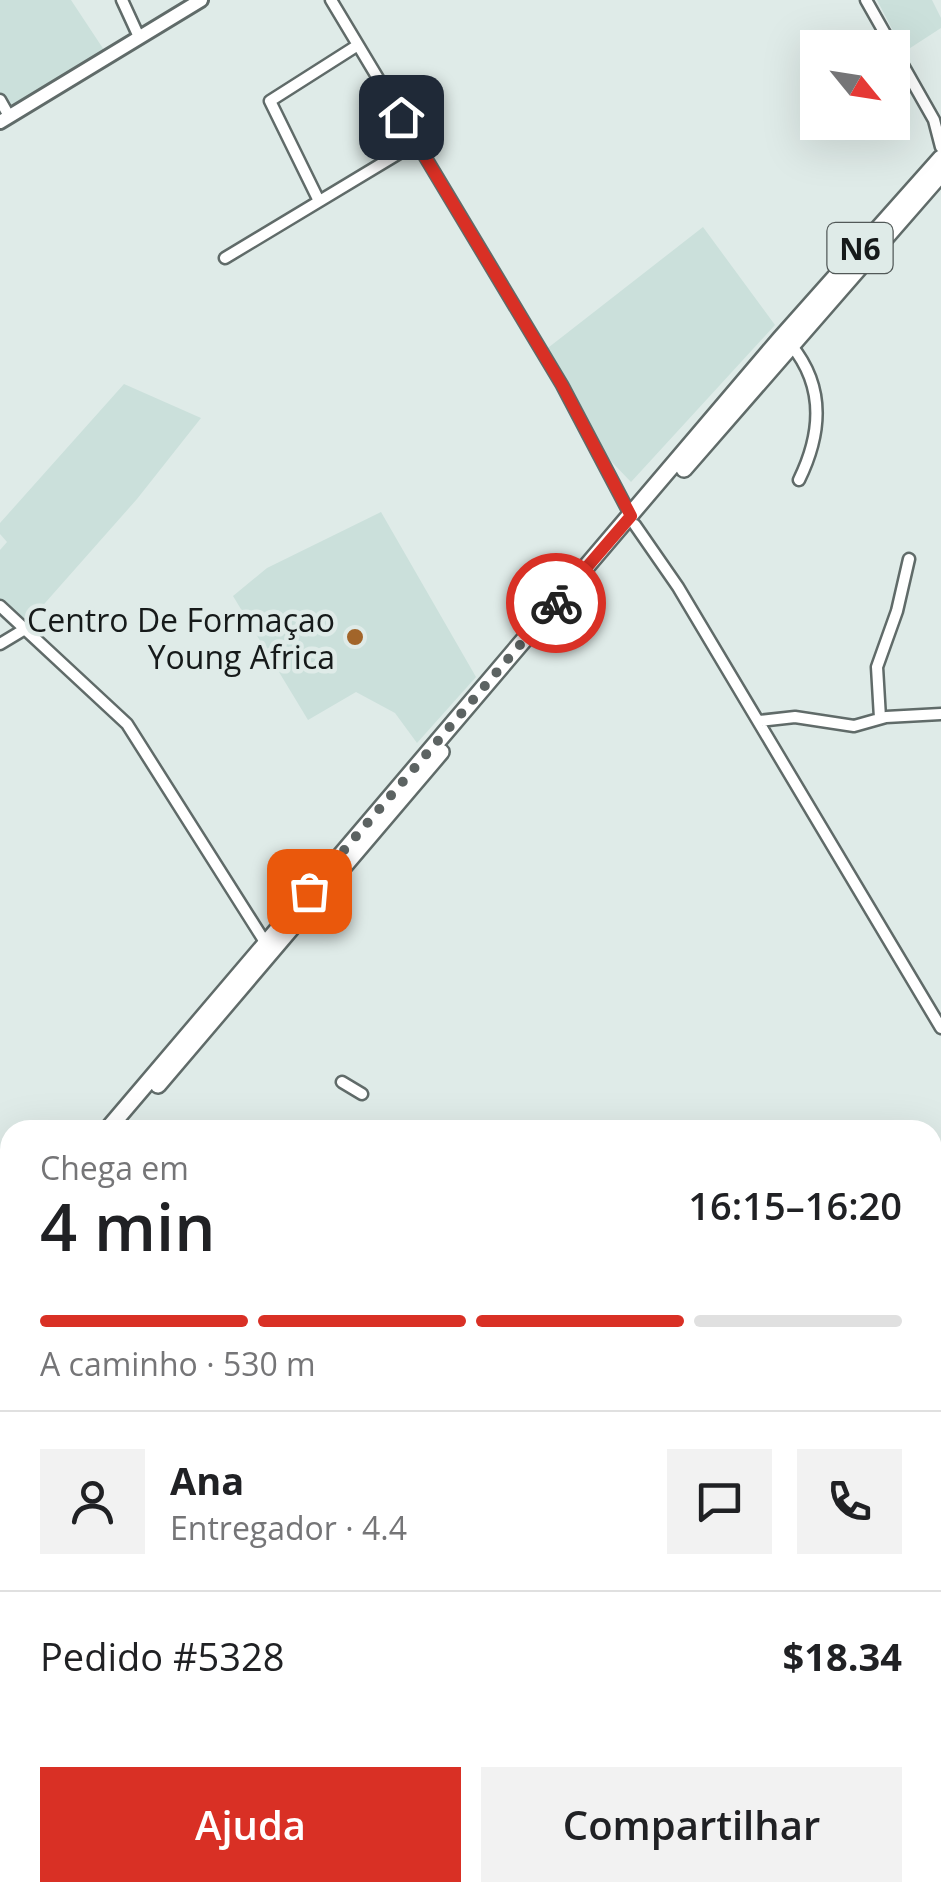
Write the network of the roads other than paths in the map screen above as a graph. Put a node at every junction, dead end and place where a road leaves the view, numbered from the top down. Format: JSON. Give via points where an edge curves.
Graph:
{"nodes":[{"id":1,"x":122,"y":0,"type":"edge"},
{"id":2,"x":200,"y":0,"type":"edge"},
{"id":3,"x":330,"y":0,"type":"edge"},
{"id":4,"x":866,"y":0,"type":"edge"},
{"id":5,"x":139,"y":37,"type":"junction"},
{"id":6,"x":358,"y":46,"type":"junction"},
{"id":7,"x":0,"y":100,"type":"edge"},
{"id":8,"x":4,"y":119,"type":"edge"},
{"id":9,"x":416,"y":142,"type":"junction"},
{"id":10,"x":941,"y":147,"type":"edge"},
{"id":11,"x":941,"y":158,"type":"edge"},
{"id":12,"x":941,"y":174,"type":"edge"},
{"id":13,"x":319,"y":202,"type":"junction"},
{"id":14,"x":225,"y":258,"type":"dead end"},
{"id":15,"x":791,"y":345,"type":"junction"},
{"id":16,"x":799,"y":480,"type":"dead end"},
{"id":17,"x":633,"y":520,"type":"junction"},
{"id":18,"x":908,"y":559,"type":"dead end"},
{"id":19,"x":0,"y":606,"type":"edge"},
{"id":20,"x":25,"y":629,"type":"junction"},
{"id":21,"x":0,"y":644,"type":"edge"},
{"id":22,"x":941,"y":714,"type":"edge"},
{"id":23,"x":880,"y":718,"type":"junction"},
{"id":24,"x":759,"y":720,"type":"junction"},
{"id":25,"x":265,"y":942,"type":"junction"},
{"id":26,"x":941,"y":1028,"type":"edge"},
{"id":27,"x":342,"y":1082,"type":"dead end"},
{"id":28,"x":362,"y":1094,"type":"dead end"},
{"id":29,"x":114,"y":1120,"type":"edge"},
{"id":30,"x":126,"y":1120,"type":"edge"},
{"id":31,"x":60,"y":1902,"type":"edge"},
{"id":32,"x":89,"y":1902,"type":"edge"}],
"edges":[{"from":1,"to":5,"type":"street"},
{"from":2,"to":5,"type":"main road"},
{"from":3,"to":6,"type":"street"},
{"from":4,"to":10,"type":"street","via":[[934,120]]},
{"from":5,"to":8,"type":"main road"},
{"from":6,"to":9,"type":"street"},
{"from":6,"to":13,"type":"street","via":[[270,101]]},
{"from":7,"to":8,"type":"street"},
{"from":9,"to":13,"type":"street"},
{"from":9,"to":17,"type":"street","via":[[562,385]]},
{"from":11,"to":17,"type":"highway","number":"N6","via":[[780,339]]},
{"from":12,"to":15,"type":"highway","number":"N6"},
{"from":13,"to":14,"type":"street"},
{"from":15,"to":16,"type":"street","via":[[813,377],[816,404],[812,454]]},
{"from":15,"to":17,"type":"highway","number":"N6"},
{"from":17,"to":24,"type":"street"},
{"from":17,"to":25,"type":"highway","number":"N6"},
{"from":17,"to":30,"type":"highway","number":"N6"},
{"from":18,"to":23,"type":"street","via":[[877,667]]},
{"from":19,"to":20,"type":"street"},
{"from":20,"to":21,"type":"street"},
{"from":20,"to":25,"type":"street","via":[[127,724]]},
{"from":22,"to":23,"type":"street"},
{"from":23,"to":24,"type":"street","via":[[854,726],[796,717]]},
{"from":24,"to":26,"type":"street"},
{"from":25,"to":29,"type":"highway","number":"N6"},
{"from":27,"to":28,"type":"street"},
{"from":31,"to":32,"type":"street"}]}
